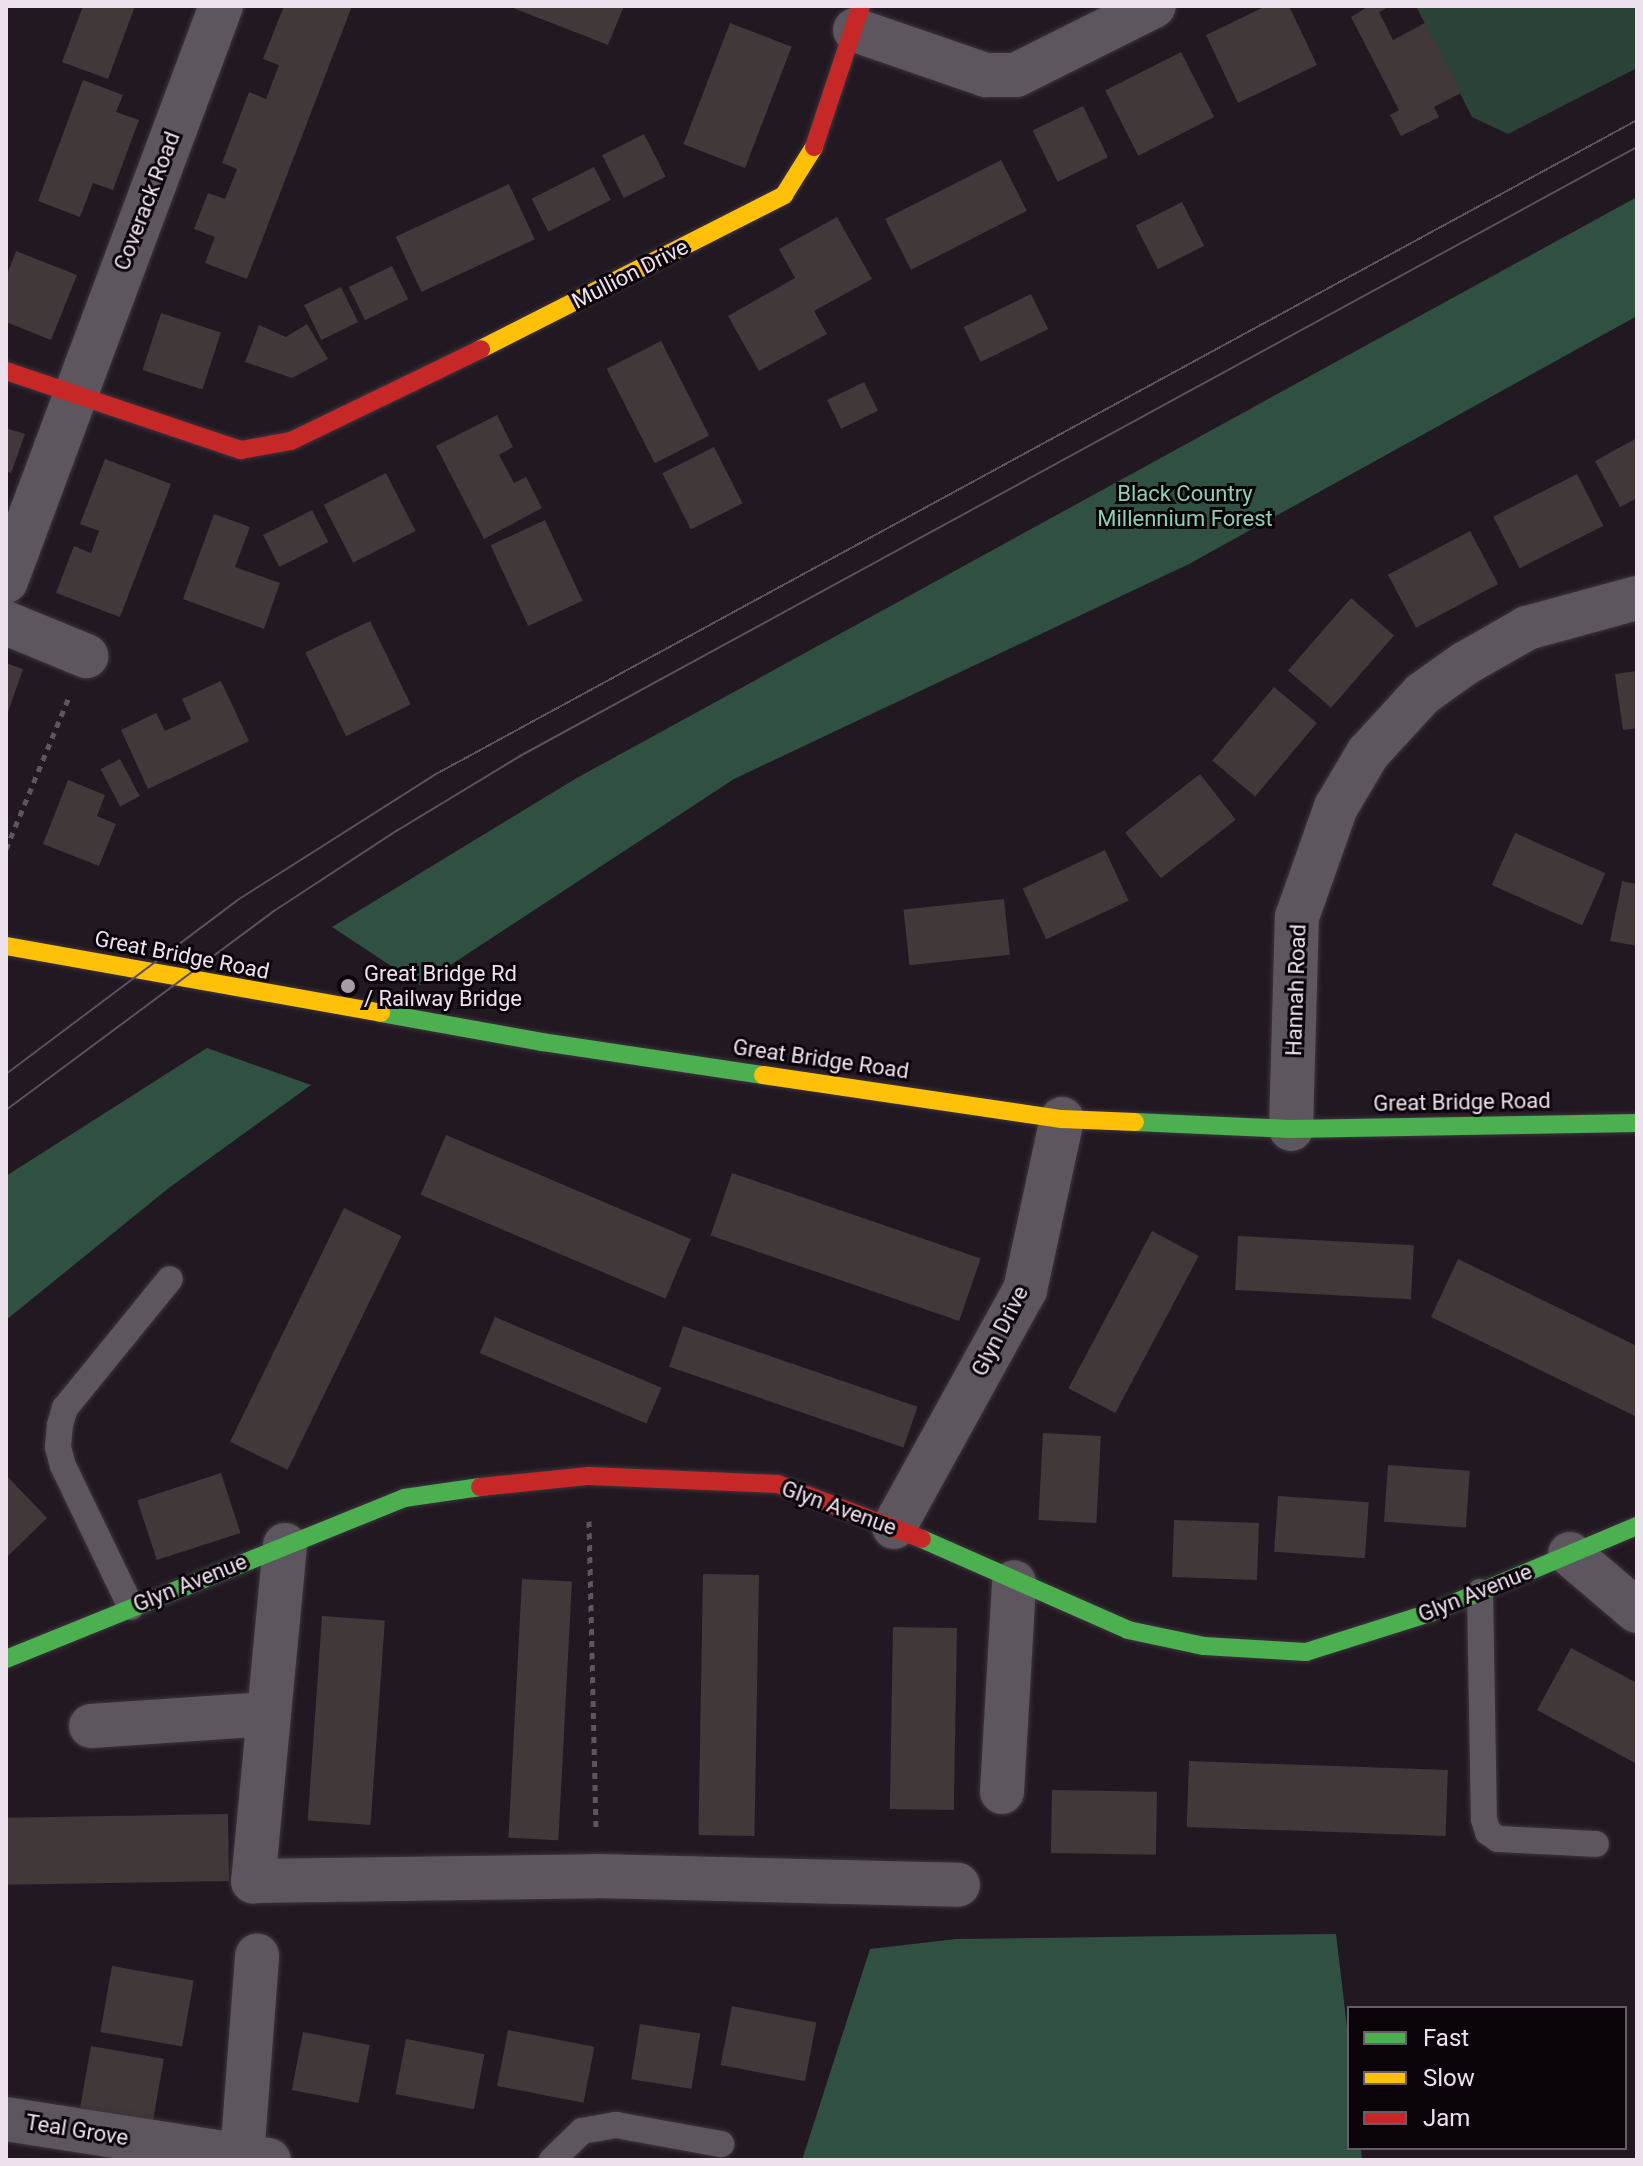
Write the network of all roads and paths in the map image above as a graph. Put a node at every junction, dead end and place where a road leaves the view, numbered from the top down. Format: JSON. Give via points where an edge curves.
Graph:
{"nodes":[{"id":1,"x":221,"y":6,"type":"edge"},
{"id":2,"x":1154,"y":6,"type":"edge"},
{"id":3,"x":858,"y":18,"type":"edge"},
{"id":4,"x":6,"y":371,"type":"edge"},
{"id":5,"x":74,"y":397,"type":"junction"},
{"id":6,"x":6,"y":581,"type":"edge"},
{"id":7,"x":1637,"y":598,"type":"edge"},
{"id":8,"x":6,"y":623,"type":"edge"},
{"id":9,"x":86,"y":656,"type":"joint"},
{"id":10,"x":6,"y":849,"type":"edge"},
{"id":11,"x":6,"y":946,"type":"edge"},
{"id":12,"x":1062,"y":1119,"type":"junction"},
{"id":13,"x":1637,"y":1123,"type":"edge"},
{"id":14,"x":1291,"y":1129,"type":"junction"},
{"id":15,"x":170,"y":1279,"type":"dead end"},
{"id":16,"x":589,"y":1476,"type":"junction"},
{"id":17,"x":1637,"y":1526,"type":"edge"},
{"id":18,"x":894,"y":1527,"type":"junction"},
{"id":19,"x":285,"y":1545,"type":"junction"},
{"id":20,"x":1570,"y":1554,"type":"junction"},
{"id":21,"x":1014,"y":1582,"type":"junction"},
{"id":22,"x":1480,"y":1592,"type":"junction"},
{"id":23,"x":131,"y":1607,"type":"junction"},
{"id":24,"x":1637,"y":1611,"type":"edge"},
{"id":25,"x":6,"y":1659,"type":"edge"},
{"id":26,"x":268,"y":1714,"type":"junction"},
{"id":27,"x":91,"y":1726,"type":"dead end"},
{"id":28,"x":1002,"y":1792,"type":"dead end"},
{"id":29,"x":1596,"y":1844,"type":"dead end"},
{"id":30,"x":596,"y":1876,"type":"junction"},
{"id":31,"x":958,"y":1885,"type":"dead end"},
{"id":32,"x":257,"y":1956,"type":"dead end"},
{"id":33,"x":6,"y":2119,"type":"edge"},
{"id":34,"x":721,"y":2144,"type":"dead end"},
{"id":35,"x":255,"y":2159,"type":"edge"},
{"id":36,"x":552,"y":2160,"type":"edge"}],
"edges":[{"from":1,"to":5,"type":"street","name":"Coverack Road"},
{"from":2,"to":3,"type":"street","name":"Mullion Drive","via":[[1016,75],[986,75]]},
{"from":3,"to":5,"type":"street","name":"Mullion Drive","via":[[818,140],[784,195],[521,330],[291,441],[241,450]]},
{"from":4,"to":5,"type":"street","name":"Mullion Drive"},
{"from":5,"to":6,"type":"street","name":"Coverack Road"},
{"from":7,"to":14,"type":"street","name":"Hannah Road","via":[[1527,628],[1422,694],[1368,753],[1336,807],[1297,917]]},
{"from":8,"to":9,"type":"street"},
{"from":9,"to":10,"type":"path"},
{"from":11,"to":12,"type":"street","name":"Great Bridge Road","via":[[542,1042]]},
{"from":12,"to":14,"type":"street","name":"Great Bridge Road"},
{"from":12,"to":18,"type":"street","name":"Glyn Drive","via":[[1025,1290]]},
{"from":13,"to":14,"type":"street","name":"Great Bridge Road"},
{"from":15,"to":23,"type":"lane","via":[[65,1408],[60,1425],[63,1466]]},
{"from":16,"to":18,"type":"street","name":"Glyn Avenue","via":[[778,1484]]},
{"from":16,"to":19,"type":"street","name":"Glyn Avenue","via":[[404,1498]]},
{"from":16,"to":30,"type":"path"},
{"from":17,"to":20,"type":"street","name":"Glyn Avenue"},
{"from":18,"to":21,"type":"street","name":"Glyn Avenue"},
{"from":19,"to":23,"type":"street","name":"Glyn Avenue"},
{"from":19,"to":26,"type":"street"},
{"from":20,"to":22,"type":"street","name":"Glyn Avenue"},
{"from":20,"to":24,"type":"street"},
{"from":21,"to":22,"type":"street","name":"Glyn Avenue","via":[[1128,1630],[1204,1646],[1306,1652]]},
{"from":21,"to":28,"type":"street"},
{"from":22,"to":29,"type":"lane","via":[[1488,1832],[1498,1839]]},
{"from":23,"to":25,"type":"street","name":"Glyn Avenue"},
{"from":26,"to":27,"type":"street"},
{"from":26,"to":30,"type":"street","via":[[253,1881]]},
{"from":30,"to":31,"type":"street"},
{"from":32,"to":35,"type":"street","name":"Teal Grove"},
{"from":33,"to":35,"type":"street","name":"Teal Grove"},
{"from":34,"to":36,"type":"lane","via":[[616,2125],[582,2131]]}]}
